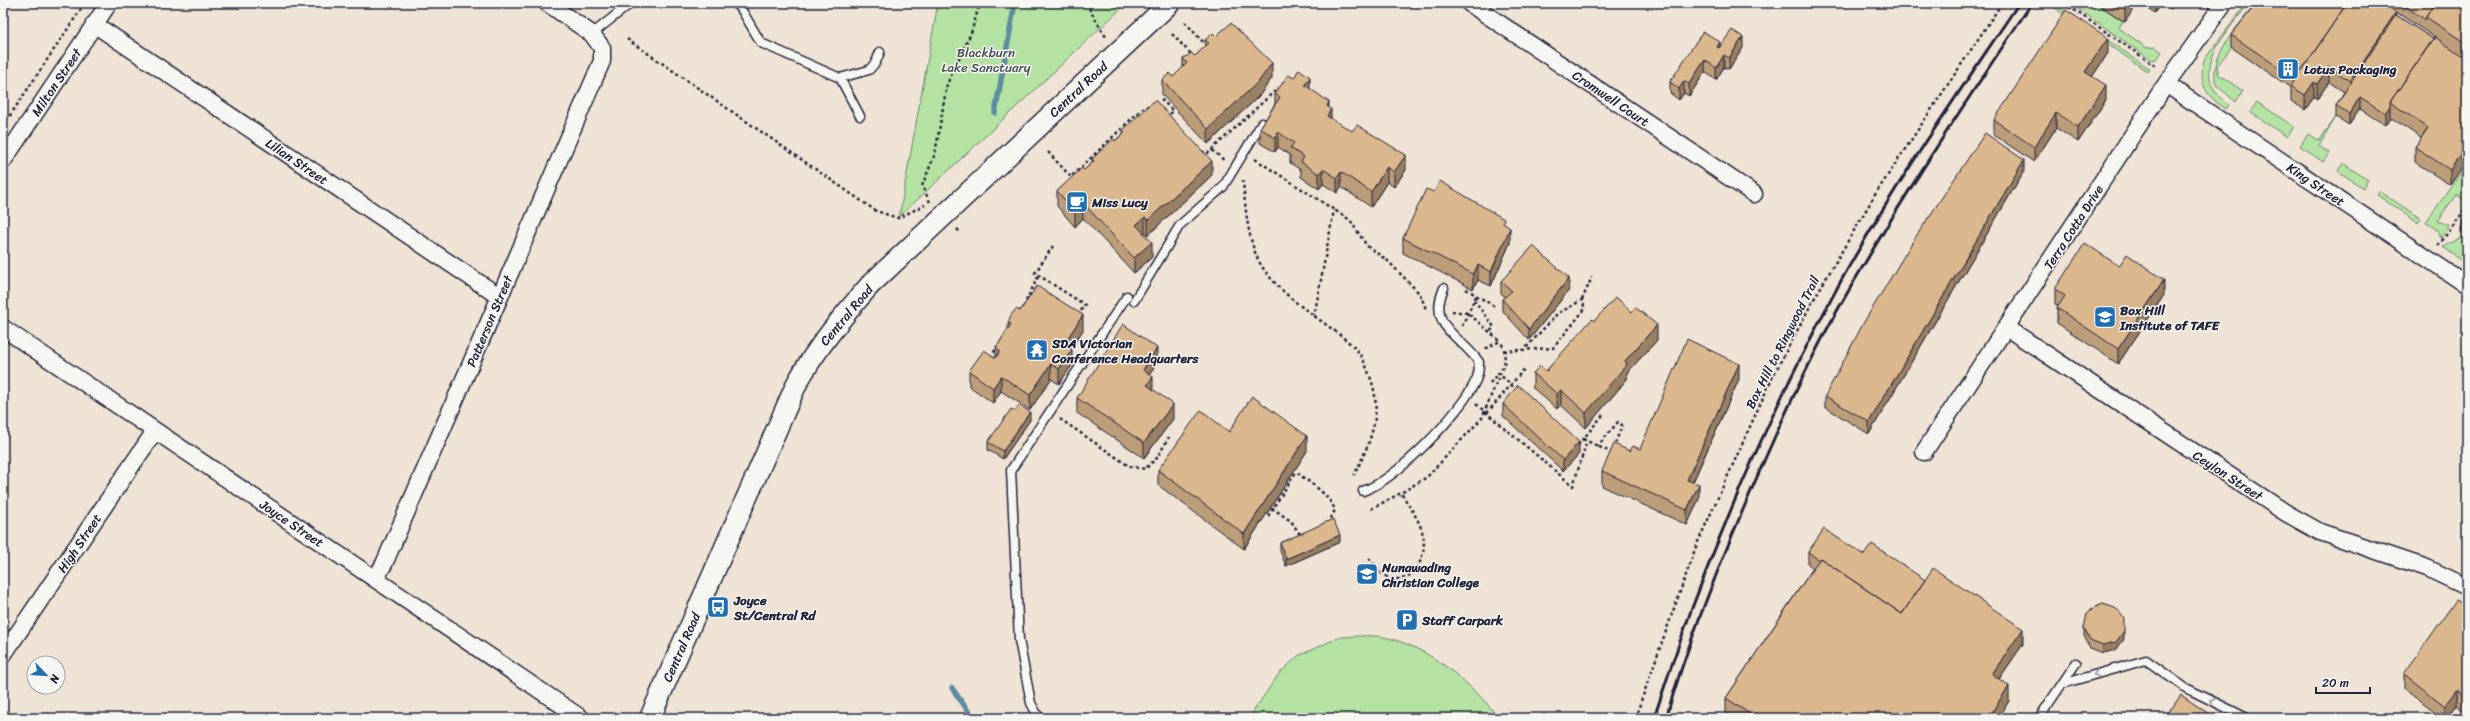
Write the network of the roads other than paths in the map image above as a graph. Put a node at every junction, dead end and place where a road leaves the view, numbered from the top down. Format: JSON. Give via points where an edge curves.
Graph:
{"nodes":[{"id":1,"x":109,"y":3,"type":"edge"},
{"id":2,"x":547,"y":3,"type":"edge"},
{"id":3,"x":631,"y":3,"type":"edge"},
{"id":4,"x":734,"y":3,"type":"edge"},
{"id":5,"x":1170,"y":3,"type":"edge"},
{"id":6,"x":1469,"y":3,"type":"edge"},
{"id":7,"x":2224,"y":3,"type":"edge"},
{"id":8,"x":94,"y":24,"type":"junction"},
{"id":9,"x":592,"y":34,"type":"junction"},
{"id":10,"x":880,"y":52,"type":"dead end"},
{"id":11,"x":840,"y":78,"type":"junction"},
{"id":12,"x":2168,"y":80,"type":"junction"},
{"id":13,"x":860,"y":116,"type":"dead end"},
{"id":14,"x":1262,"y":123,"type":"edge"},
{"id":15,"x":3,"y":161,"type":"edge"},
{"id":16,"x":1754,"y":194,"type":"dead end"},
{"id":17,"x":2467,"y":285,"type":"edge"},
{"id":18,"x":1444,"y":288,"type":"dead end"},
{"id":19,"x":500,"y":297,"type":"junction"},
{"id":20,"x":3,"y":328,"type":"edge"},
{"id":21,"x":2007,"y":328,"type":"junction"},
{"id":22,"x":155,"y":431,"type":"junction"},
{"id":23,"x":1924,"y":452,"type":"dead end"},
{"id":24,"x":1364,"y":491,"type":"dead end"},
{"id":25,"x":375,"y":579,"type":"junction"},
{"id":26,"x":2467,"y":587,"type":"edge"},
{"id":27,"x":3,"y":655,"type":"edge"},
{"id":28,"x":2076,"y":663,"type":"dead end"},
{"id":29,"x":2062,"y":684,"type":"junction"},
{"id":30,"x":581,"y":718,"type":"edge"},
{"id":31,"x":650,"y":718,"type":"edge"},
{"id":32,"x":1039,"y":718,"type":"edge"},
{"id":33,"x":2039,"y":718,"type":"edge"},
{"id":34,"x":2247,"y":718,"type":"edge"}],
"edges":[{"from":1,"to":8,"type":"street","name":"Milton Street"},
{"from":2,"to":9,"type":"street"},
{"from":3,"to":9,"type":"lane"},
{"from":4,"to":11,"type":"lane","via":[[740,7],[761,43]]},
{"from":5,"to":31,"type":"street","name":"Central Road","via":[[937,209],[838,322],[811,358],[797,383]]},
{"from":6,"to":16,"type":"street","name":"Cromwell Court"},
{"from":7,"to":12,"type":"street","name":"Terra Cotta Drive"},
{"from":8,"to":15,"type":"street","name":"Milton Street"},
{"from":8,"to":19,"type":"street","name":"Lilian Street"},
{"from":9,"to":19,"type":"street","name":"Patterson Street","via":[[602,48],[602,61]]},
{"from":10,"to":11,"type":"lane","via":[[869,70]]},
{"from":11,"to":13,"type":"lane"},
{"from":12,"to":17,"type":"street","name":"King Street"},
{"from":12,"to":21,"type":"street","name":"Terra Cotta Drive"},
{"from":14,"to":32,"type":"lane","via":[[1214,196],[1180,225],[1010,470],[1019,640],[1031,703]]},
{"from":18,"to":24,"type":"lane","via":[[1437,310],[1438,316],[1446,328],[1479,362],[1477,379],[1462,403],[1422,448],[1386,479]]},
{"from":19,"to":25,"type":"street","name":"Patterson Street","via":[[384,564]]},
{"from":20,"to":22,"type":"street","name":"Joyce Street"},
{"from":21,"to":23,"type":"street","name":"Terra Cotta Drive"},
{"from":21,"to":26,"type":"street","name":"Ceylon Street","via":[[2286,513],[2320,532],[2426,568]]},
{"from":22,"to":25,"type":"street","name":"Joyce Street"},
{"from":22,"to":27,"type":"street","name":"High Street"},
{"from":25,"to":30,"type":"street","name":"Joyce Street"},
{"from":28,"to":29,"type":"lane"},
{"from":29,"to":33,"type":"lane"},
{"from":34,"to":29,"type":"lane","one_way":true,"via":[[2184,688],[2146,660]]}]}
